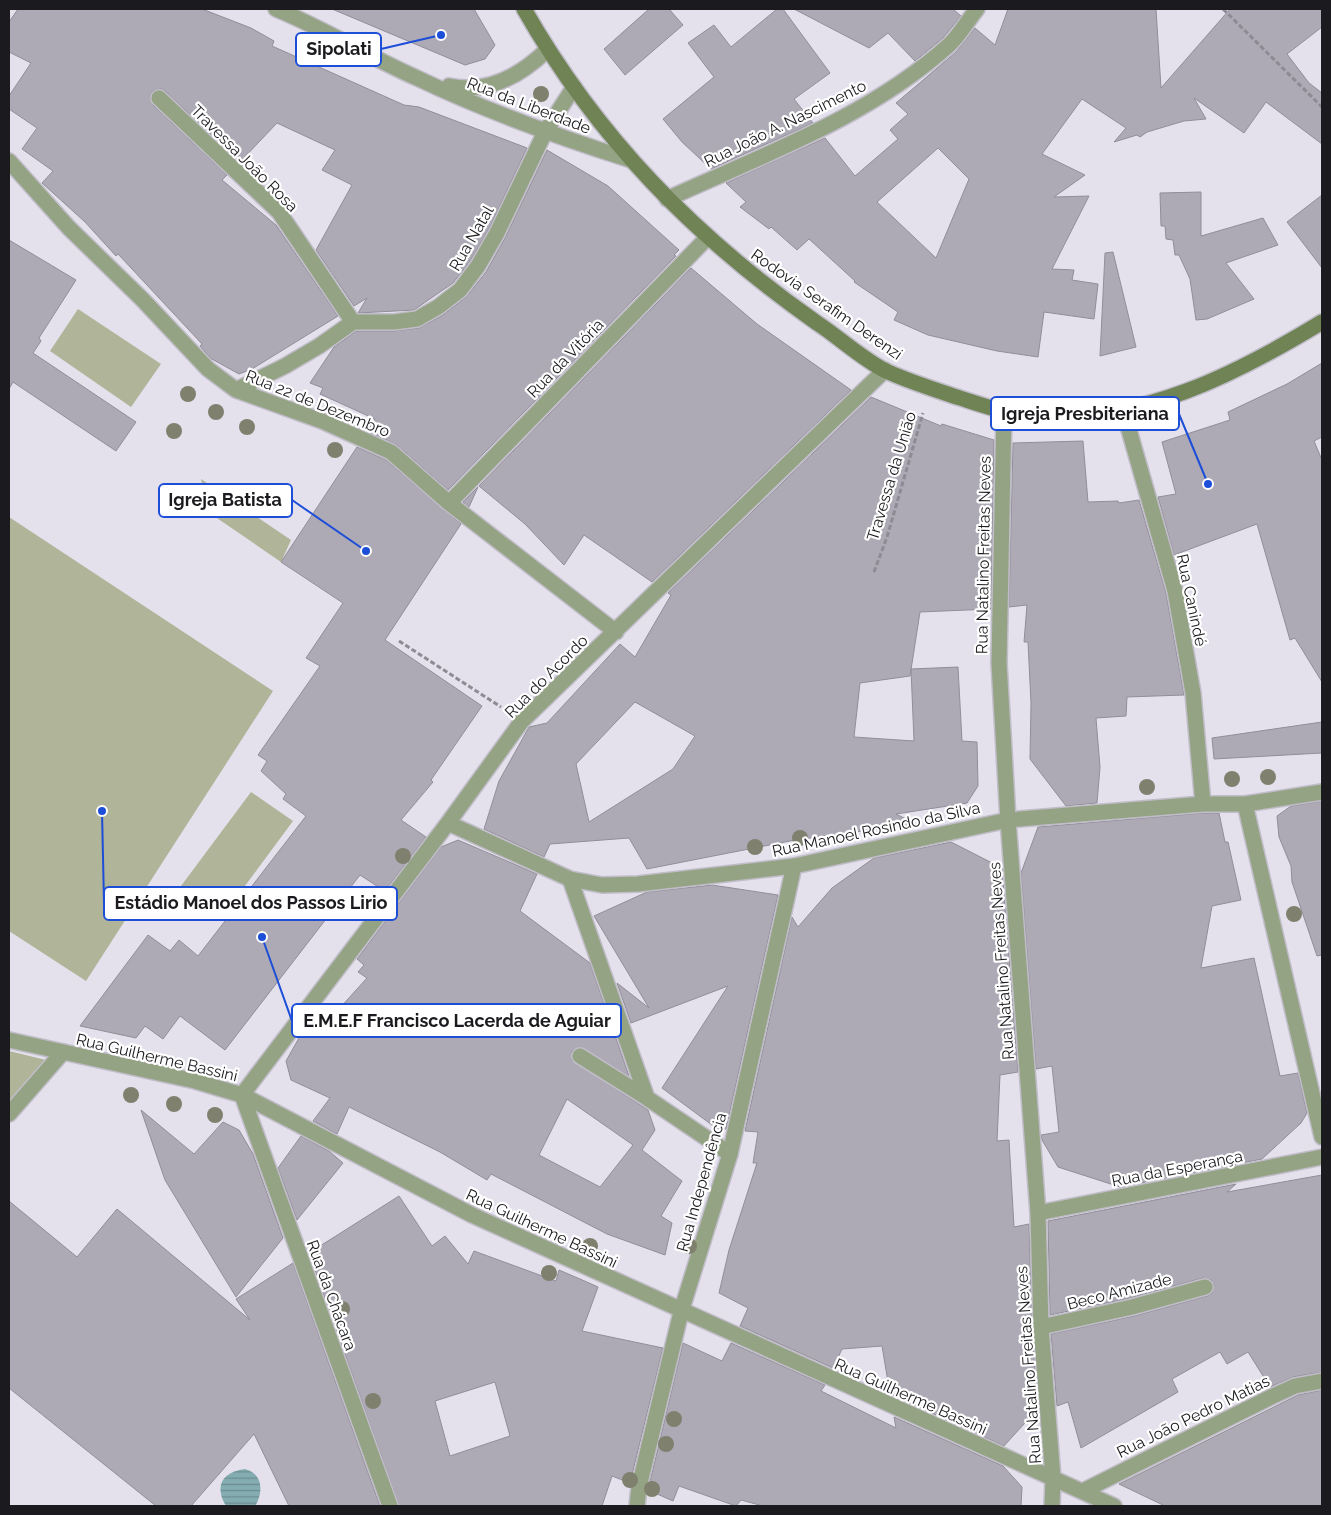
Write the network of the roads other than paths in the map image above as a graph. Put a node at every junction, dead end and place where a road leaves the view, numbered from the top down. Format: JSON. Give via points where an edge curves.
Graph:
{"nodes":[{"id":1,"x":276,"y":9,"type":"edge"},
{"id":2,"x":524,"y":9,"type":"edge"},
{"id":3,"x":977,"y":9,"type":"edge"},
{"id":4,"x":547,"y":50,"type":"junction"},
{"id":5,"x":416,"y":78,"type":"junction"},
{"id":6,"x":574,"y":87,"type":"junction"},
{"id":7,"x":159,"y":98,"type":"dead end"},
{"id":8,"x":545,"y":132,"type":"junction"},
{"id":9,"x":631,"y":160,"type":"junction"},
{"id":10,"x":9,"y":161,"type":"edge"},
{"id":11,"x":667,"y":199,"type":"junction"},
{"id":12,"x":707,"y":238,"type":"junction"},
{"id":13,"x":353,"y":322,"type":"junction"},
{"id":14,"x":1322,"y":322,"type":"edge"},
{"id":15,"x":885,"y":370,"type":"junction"},
{"id":16,"x":236,"y":390,"type":"junction"},
{"id":17,"x":1122,"y":409,"type":"junction"},
{"id":18,"x":1004,"y":412,"type":"junction"},
{"id":19,"x":449,"y":503,"type":"junction"},
{"id":20,"x":616,"y":632,"type":"junction"},
{"id":21,"x":1322,"y":792,"type":"edge"},
{"id":22,"x":1203,"y":804,"type":"junction"},
{"id":23,"x":1245,"y":804,"type":"junction"},
{"id":24,"x":1008,"y":820,"type":"junction"},
{"id":25,"x":448,"y":823,"type":"junction"},
{"id":26,"x":794,"y":866,"type":"junction"},
{"id":27,"x":570,"y":880,"type":"junction"},
{"id":28,"x":9,"y":1040,"type":"edge"},
{"id":29,"x":63,"y":1052,"type":"junction"},
{"id":30,"x":580,"y":1056,"type":"dead end"},
{"id":31,"x":242,"y":1095,"type":"junction"},
{"id":32,"x":647,"y":1098,"type":"junction"},
{"id":33,"x":9,"y":1114,"type":"edge"},
{"id":34,"x":1322,"y":1137,"type":"edge"},
{"id":35,"x":730,"y":1154,"type":"junction"},
{"id":36,"x":1322,"y":1157,"type":"edge"},
{"id":37,"x":1038,"y":1213,"type":"junction"},
{"id":38,"x":1205,"y":1287,"type":"dead end"},
{"id":39,"x":681,"y":1312,"type":"junction"},
{"id":40,"x":1041,"y":1327,"type":"junction"},
{"id":41,"x":1322,"y":1381,"type":"edge"},
{"id":42,"x":1053,"y":1478,"type":"junction"},
{"id":43,"x":1083,"y":1491,"type":"junction"},
{"id":44,"x":390,"y":1506,"type":"edge"},
{"id":45,"x":637,"y":1506,"type":"edge"},
{"id":46,"x":1052,"y":1506,"type":"edge"},
{"id":47,"x":1114,"y":1506,"type":"edge"}],
"edges":[{"from":1,"to":5,"type":"street","name":"Rua da Liberdade"},
{"from":2,"to":4,"type":"main road","name":"Rodovia Serafim Derenzi"},
{"from":3,"to":11,"type":"street","name":"Rua João A. Nascimento","via":[[951,44],[868,104]]},
{"from":4,"to":5,"type":"street","name":"Rua da Liberdade","via":[[510,78],[491,86],[467,89]]},
{"from":4,"to":6,"type":"main road","name":"Rodovia Serafim Derenzi"},
{"from":5,"to":8,"type":"street","name":"Rua da Liberdade"},
{"from":6,"to":8,"type":"street","name":"Rua Natal"},
{"from":6,"to":9,"type":"main road","name":"Rodovia Serafim Derenzi"},
{"from":7,"to":13,"type":"street","name":"Travessa João Rosa","via":[[279,212]]},
{"from":8,"to":9,"type":"street","name":"Rua da Liberdade"},
{"from":8,"to":13,"type":"street","name":"Rua Natal","via":[[497,233],[460,290],[438,308],[417,319]]},
{"from":9,"to":11,"type":"main road","name":"Rodovia Serafim Derenzi"},
{"from":10,"to":16,"type":"street","name":"Rua 22 de Dezembro","via":[[69,228],[208,369]]},
{"from":11,"to":12,"type":"main road","name":"Rodovia Serafim Derenzi"},
{"from":12,"to":15,"type":"main road","name":"Rodovia Serafim Derenzi","via":[[780,297]]},
{"from":12,"to":19,"type":"street","name":"Rua da Vitória"},
{"from":13,"to":16,"type":"street","via":[[285,366]]},
{"from":14,"to":17,"type":"main road","name":"Rodovia Serafim Derenzi","via":[[1243,367],[1172,398]]},
{"from":15,"to":18,"type":"main road","name":"Rodovia Serafim Derenzi"},
{"from":15,"to":20,"type":"street","name":"Rua do Acordo"},
{"from":16,"to":19,"type":"street","name":"Rua 22 de Dezembro","via":[[322,421],[391,452]]},
{"from":17,"to":18,"type":"main road","name":"Rodovia Serafim Derenzi","via":[[1074,416]]},
{"from":17,"to":22,"type":"street","name":"Rua Canindé","via":[[1175,591],[1193,693]]},
{"from":18,"to":24,"type":"street","name":"Rua Natalino Freitas Neves","via":[[999,663]]},
{"from":19,"to":20,"type":"street","name":"Rua 22 de Dezembro"},
{"from":20,"to":25,"type":"street","name":"Rua do Acordo","via":[[522,721]]},
{"from":21,"to":23,"type":"street","name":"Rua Manoel Rosindo da Silva"},
{"from":22,"to":23,"type":"street","name":"Rua Manoel Rosindo da Silva"},
{"from":22,"to":24,"type":"street","name":"Rua Manoel Rosindo da Silva"},
{"from":23,"to":34,"type":"street"},
{"from":24,"to":26,"type":"street","name":"Rua Manoel Rosindo da Silva"},
{"from":24,"to":37,"type":"street","name":"Rua Natalino Freitas Neves"},
{"from":25,"to":27,"type":"street","name":"Rua Manoel Rosindo da Silva"},
{"from":25,"to":31,"type":"street","name":"Rua do Acordo"},
{"from":26,"to":27,"type":"street","name":"Rua Manoel Rosindo da Silva","via":[[638,884],[602,885]]},
{"from":26,"to":35,"type":"street","name":"Rua Independência"},
{"from":27,"to":32,"type":"street"},
{"from":28,"to":29,"type":"street","name":"Rua Guilherme Bassini"},
{"from":29,"to":31,"type":"street","name":"Rua Guilherme Bassini","via":[[195,1081]]},
{"from":29,"to":33,"type":"street"},
{"from":30,"to":32,"type":"street"},
{"from":31,"to":39,"type":"street","name":"Rua Guilherme Bassini","via":[[472,1216]]},
{"from":31,"to":44,"type":"street","name":"Rua da Chácara"},
{"from":32,"to":35,"type":"street"},
{"from":35,"to":39,"type":"street","name":"Rua Independência"},
{"from":36,"to":37,"type":"street","name":"Rua da Esperança"},
{"from":37,"to":40,"type":"street","name":"Rua Natalino Freitas Neves"},
{"from":38,"to":40,"type":"street","name":"Beco Amizade"},
{"from":39,"to":42,"type":"street","name":"Rua Guilherme Bassini"},
{"from":39,"to":45,"type":"street","name":"Rua Independência"},
{"from":40,"to":42,"type":"street","name":"Rua Natalino Freitas Neves"},
{"from":41,"to":43,"type":"street","name":"Rua João Pedro Matias","via":[[1295,1386],[1271,1396]]},
{"from":42,"to":43,"type":"street","name":"Rua Guilherme Bassini"},
{"from":42,"to":46,"type":"street","name":"Rua Natalino Freitas Neves"},
{"from":43,"to":47,"type":"street","name":"Rua Guilherme Bassini"}]}
